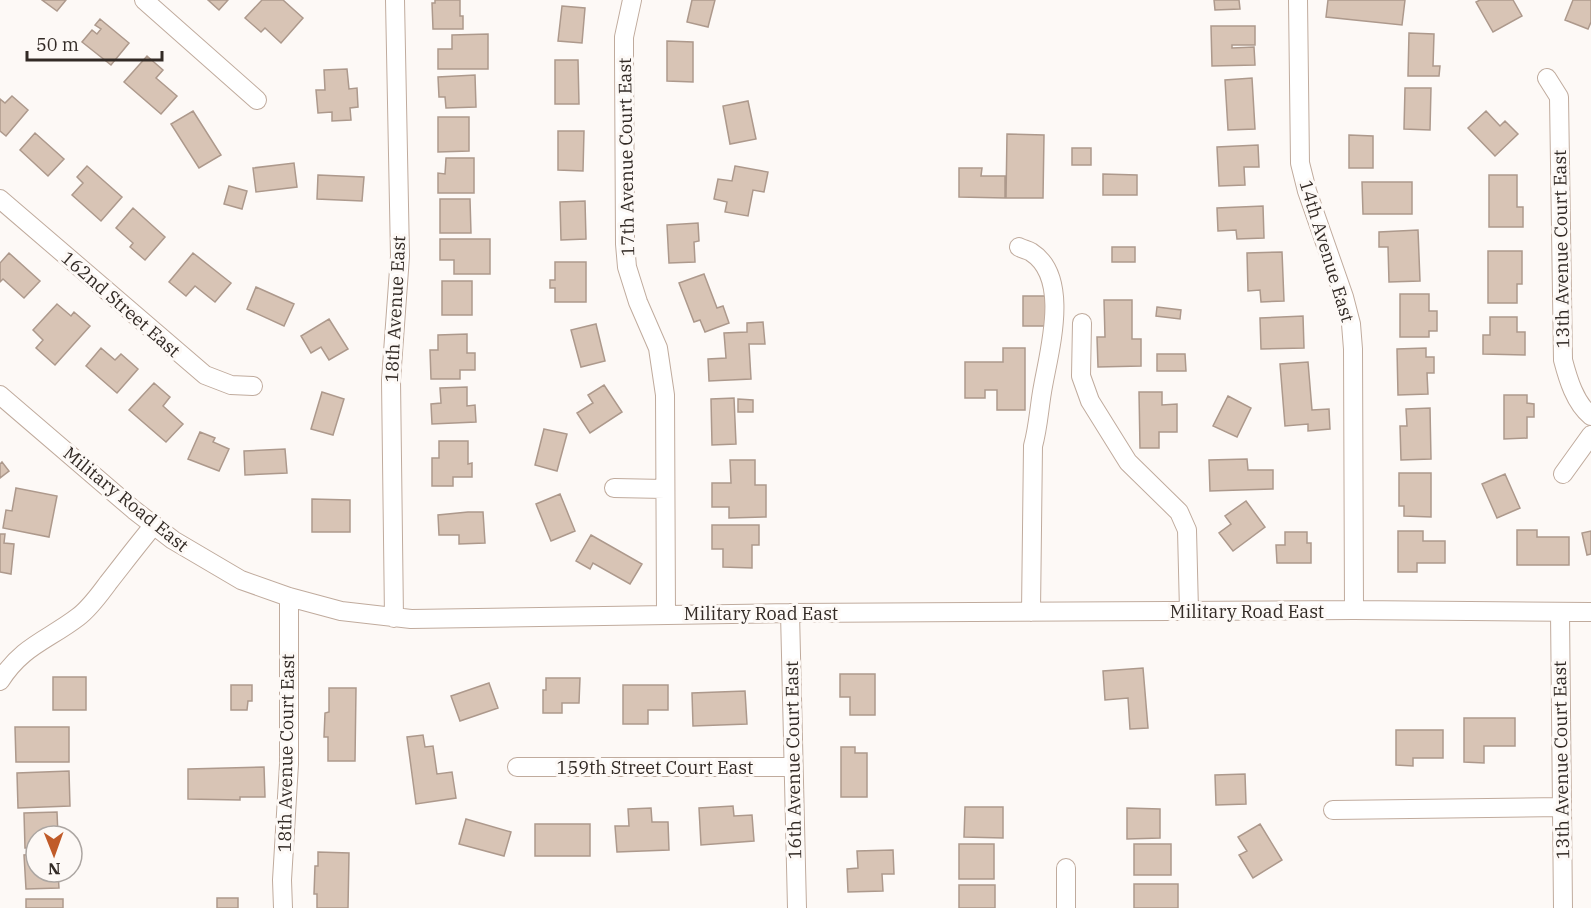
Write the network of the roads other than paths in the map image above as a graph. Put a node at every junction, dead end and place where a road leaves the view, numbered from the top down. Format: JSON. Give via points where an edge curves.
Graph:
{"nodes":[{"id":1,"x":144,"y":0,"type":"edge"},
{"id":2,"x":395,"y":0,"type":"edge"},
{"id":3,"x":632,"y":0,"type":"edge"},
{"id":4,"x":1298,"y":0,"type":"edge"},
{"id":5,"x":1547,"y":78,"type":"dead end"},
{"id":6,"x":257,"y":100,"type":"dead end"},
{"id":7,"x":0,"y":199,"type":"edge"},
{"id":8,"x":1018,"y":247,"type":"dead end"},
{"id":9,"x":1082,"y":323,"type":"dead end"},
{"id":10,"x":253,"y":386,"type":"dead end"},
{"id":11,"x":0,"y":394,"type":"edge"},
{"id":12,"x":1591,"y":416,"type":"edge"},
{"id":13,"x":1591,"y":435,"type":"edge"},
{"id":14,"x":1563,"y":474,"type":"dead end"},
{"id":15,"x":614,"y":488,"type":"dead end"},
{"id":16,"x":665,"y":489,"type":"junction"},
{"id":17,"x":154,"y":525,"type":"junction"},
{"id":18,"x":289,"y":597,"type":"junction"},
{"id":19,"x":1354,"y":610,"type":"junction"},
{"id":20,"x":1189,"y":611,"type":"junction"},
{"id":21,"x":1031,"y":612,"type":"junction"},
{"id":22,"x":1560,"y":612,"type":"junction"},
{"id":23,"x":1591,"y":612,"type":"edge"},
{"id":24,"x":790,"y":613,"type":"junction"},
{"id":25,"x":666,"y":614,"type":"junction"},
{"id":26,"x":394,"y":618,"type":"junction"},
{"id":27,"x":0,"y":681,"type":"edge"},
{"id":28,"x":517,"y":767,"type":"dead end"},
{"id":29,"x":793,"y":767,"type":"junction"},
{"id":30,"x":1562,"y":807,"type":"junction"},
{"id":31,"x":1334,"y":810,"type":"dead end"},
{"id":32,"x":1066,"y":868,"type":"dead end"},
{"id":33,"x":283,"y":908,"type":"edge"},
{"id":34,"x":797,"y":908,"type":"edge"},
{"id":35,"x":1066,"y":908,"type":"edge"},
{"id":36,"x":1563,"y":908,"type":"edge"}],
"edges":[{"from":1,"to":6,"type":"street"},
{"from":2,"to":26,"type":"street","name":"18th Avenue East","via":[[400,256],[391,380]]},
{"from":3,"to":16,"type":"street","name":"17th Avenue Court East","via":[[624,37],[625,244],[627,267],[638,302],[658,348],[665,395]]},
{"from":4,"to":19,"type":"street","name":"14th Avenue East","via":[[1300,163],[1351,324]]},
{"from":5,"to":12,"type":"street","name":"13th Avenue Court East","via":[[1559,97],[1563,360],[1576,395]]},
{"from":7,"to":10,"type":"street","name":"162nd Street East","via":[[204,375],[231,385]]},
{"from":8,"to":21,"type":"street","via":[[1032,252],[1046,267],[1053,285],[1054,326],[1033,446]]},
{"from":9,"to":20,"type":"street","via":[[1081,376],[1090,400],[1128,462],[1179,512],[1187,530]]},
{"from":11,"to":17,"type":"street","name":"Military Road East"},
{"from":13,"to":14,"type":"street"},
{"from":15,"to":16,"type":"street"},
{"from":16,"to":25,"type":"street","name":"17th Avenue Court East"},
{"from":17,"to":18,"type":"street","name":"Military Road East","via":[[213,565]]},
{"from":17,"to":27,"type":"street","via":[[90,605],[78,617],[38,641]]},
{"from":18,"to":26,"type":"street","name":"Military Road East","via":[[341,611]]},
{"from":18,"to":33,"type":"street","name":"18th Avenue Court East","via":[[289,764]]},
{"from":19,"to":20,"type":"street","name":"Military Road East"},
{"from":19,"to":22,"type":"street","name":"Military Road East"},
{"from":20,"to":21,"type":"street","name":"Military Road East"},
{"from":21,"to":24,"type":"street","name":"Military Road East"},
{"from":22,"to":23,"type":"street","name":"Military Road East"},
{"from":22,"to":30,"type":"street","name":"13th Avenue Court East"},
{"from":24,"to":25,"type":"street","name":"Military Road East"},
{"from":24,"to":29,"type":"street","name":"16th Avenue Court East"},
{"from":25,"to":26,"type":"street","name":"Military Road East"},
{"from":28,"to":29,"type":"street","name":"159th Street Court East"},
{"from":29,"to":34,"type":"street","name":"16th Avenue Court East"},
{"from":30,"to":31,"type":"street"},
{"from":30,"to":36,"type":"street","name":"13th Avenue Court East"},
{"from":32,"to":35,"type":"street"}]}
